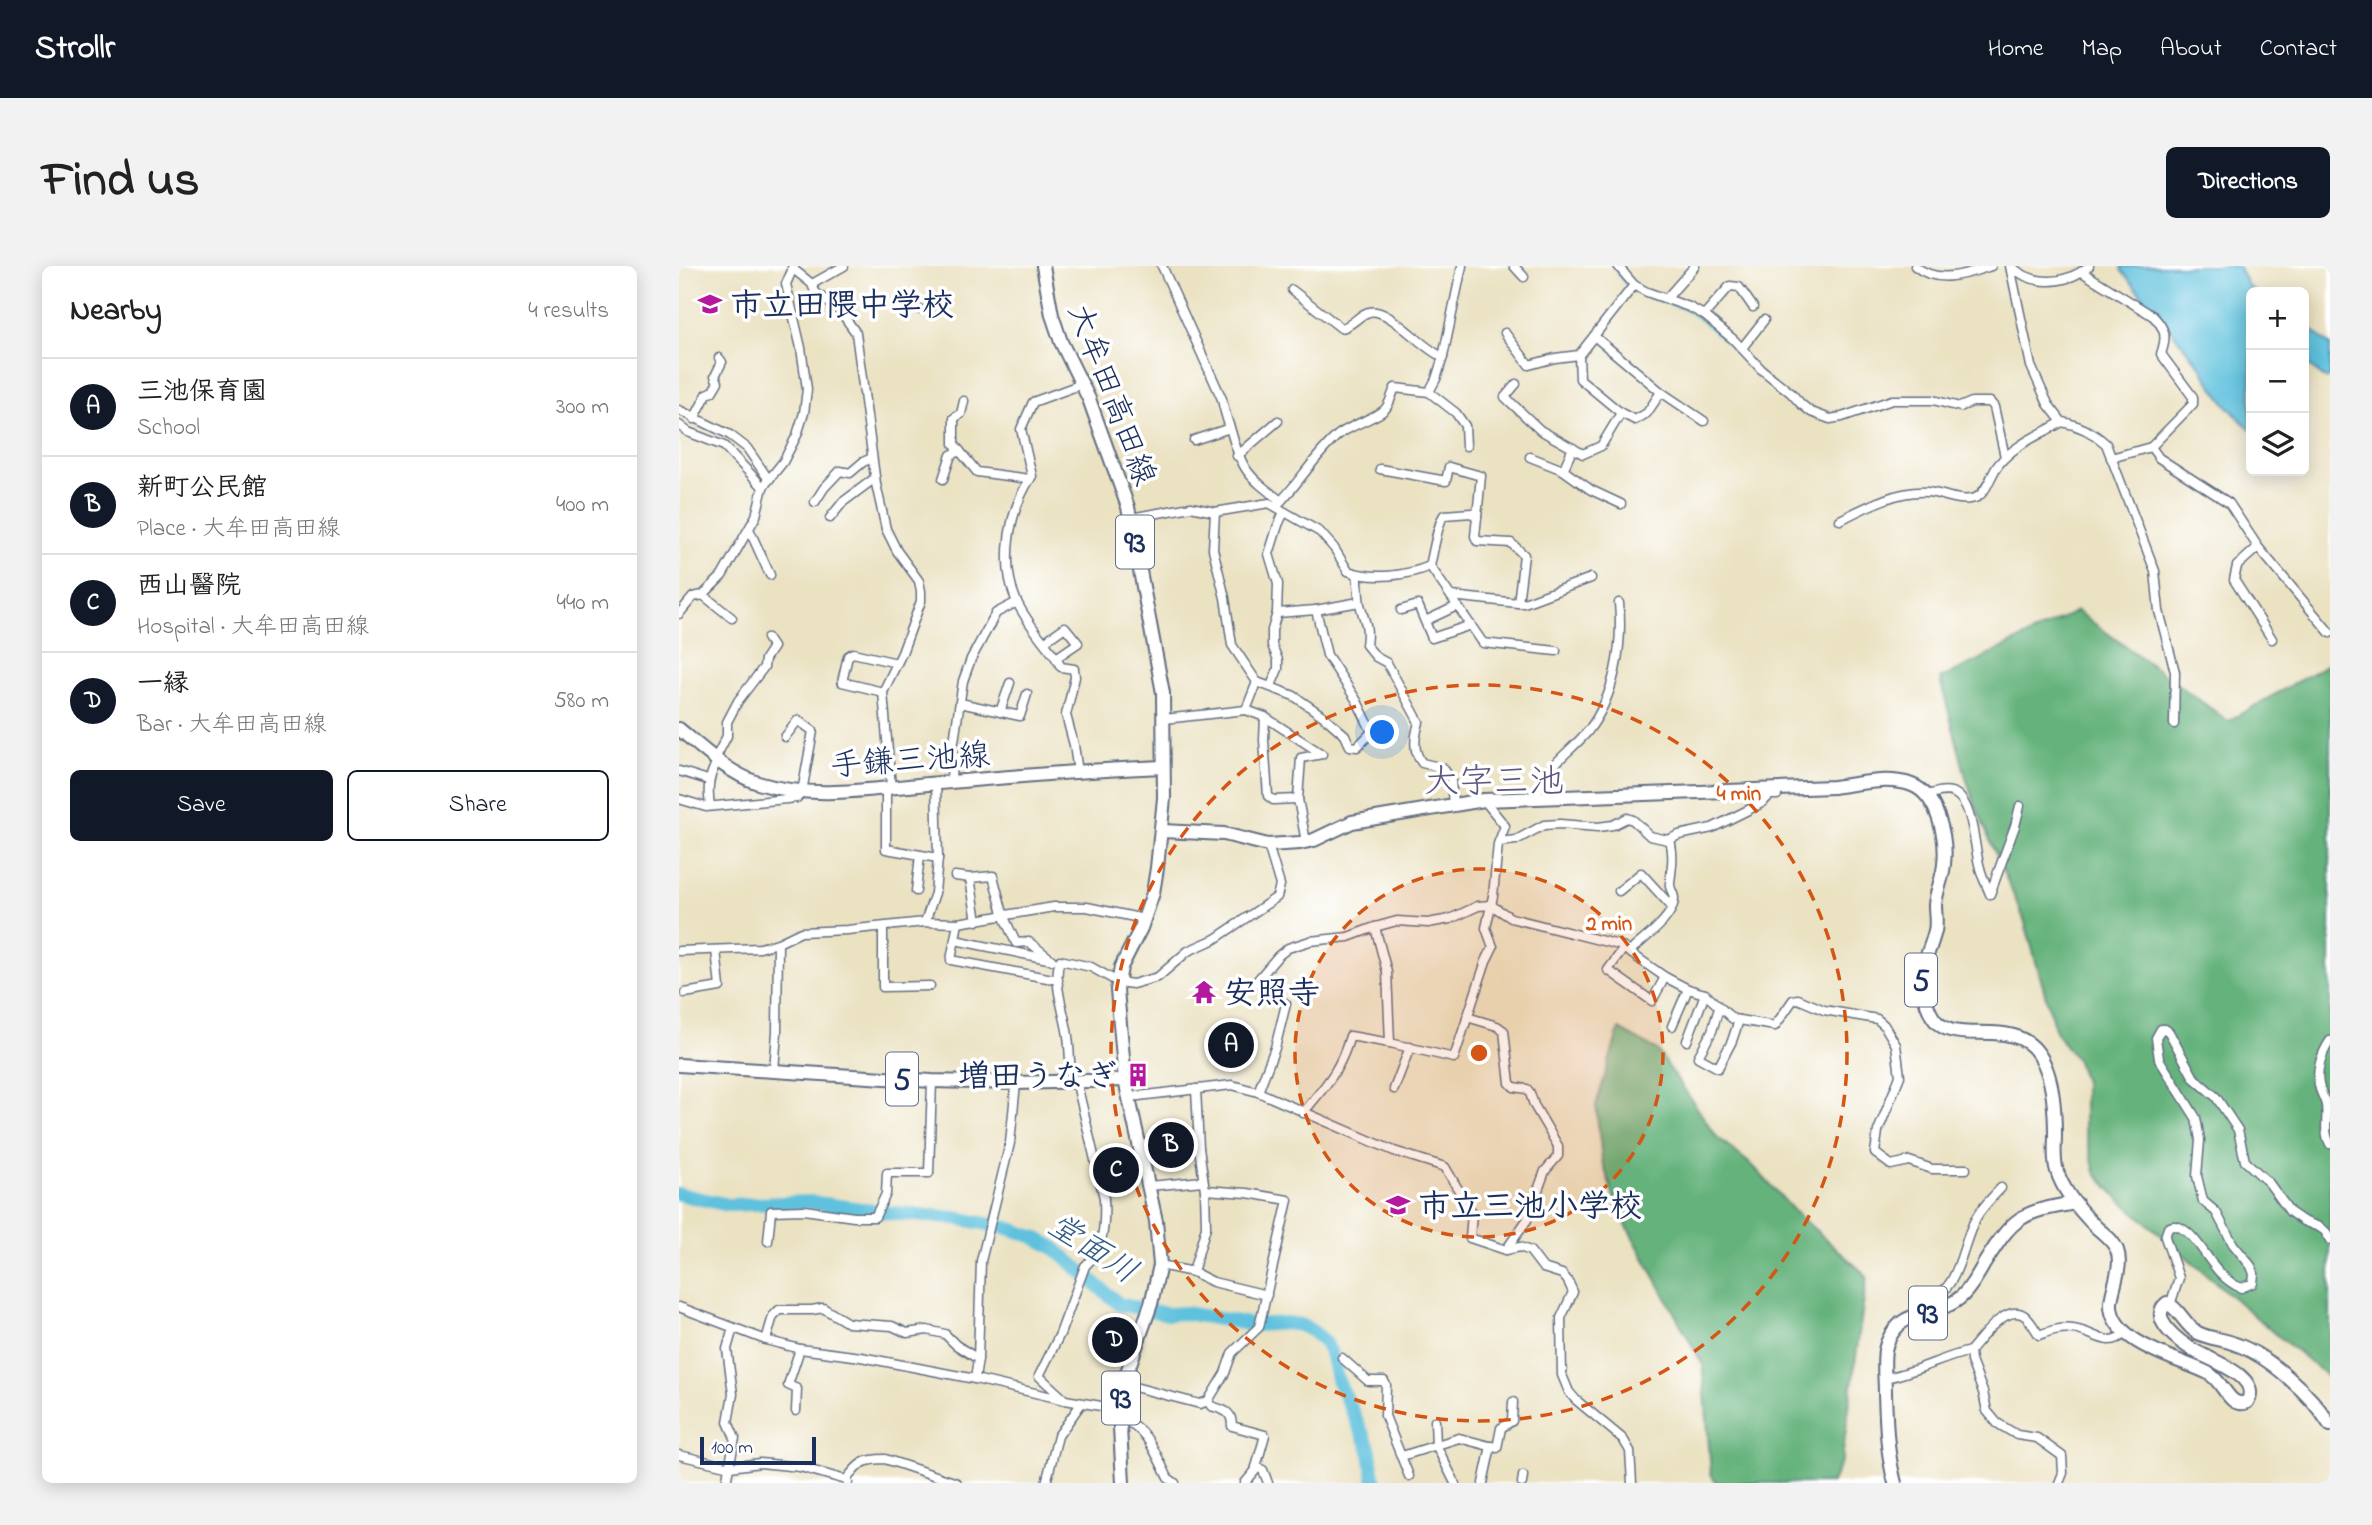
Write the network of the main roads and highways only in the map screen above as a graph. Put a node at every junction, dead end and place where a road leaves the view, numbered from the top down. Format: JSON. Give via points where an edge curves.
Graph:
{"nodes":[{"id":1,"x":1043,"y":266,"type":"edge"},
{"id":2,"x":679,"y":729,"type":"edge"},
{"id":3,"x":1162,"y":767,"type":"junction"},
{"id":4,"x":1162,"y":831,"type":"junction"},
{"id":5,"x":679,"y":1065,"type":"edge"},
{"id":6,"x":1125,"y":1080,"type":"junction"},
{"id":7,"x":2075,"y":1203,"type":"junction"},
{"id":8,"x":2330,"y":1425,"type":"edge"},
{"id":9,"x":1123,"y":1483,"type":"edge"},
{"id":10,"x":1895,"y":1483,"type":"edge"}],
"edges":[{"from":1,"to":3,"type":"main road","name":"大牟田高田線","number":"93","via":[[1061,342],[1082,384],[1131,519],[1163,693]]},
{"from":2,"to":3,"type":"main road","name":"手鎌三池線","via":[[716,760],[757,783],[802,792]]},
{"from":3,"to":4,"type":"main road","name":"大牟田高田線","number":"93"},
{"from":4,"to":6,"type":"main road","name":"大牟田高田線","via":[[1153,894],[1118,982]]},
{"from":4,"to":7,"type":"main road","number":"5","via":[[1224,834],[1268,845],[1314,840],[1352,822],[1484,800],[1909,784],[1927,795],[1937,815],[1945,862],[1935,903],[1935,930],[1920,974],[1927,1003],[1936,1022],[1949,1028],[1972,1034],[2008,1033],[2022,1037],[2039,1052],[2052,1094],[2056,1171]]},
{"from":5,"to":6,"type":"main road","number":"5","via":[[932,1081]]},
{"from":6,"to":9,"type":"main road","number":"93","via":[[1156,1221],[1160,1265],[1123,1384],[1119,1414]]},
{"from":7,"to":8,"type":"main road","number":"5","via":[[2118,1251],[2111,1306],[2125,1333],[2209,1373],[2231,1400],[2247,1402],[2249,1390],[2230,1367],[2196,1352],[2172,1334],[2161,1320],[2164,1304],[2169,1305],[2197,1333],[2235,1343],[2268,1362],[2299,1388]]},
{"from":7,"to":10,"type":"main road","number":"93","via":[[2040,1209],[2014,1222],[1963,1295],[1951,1304],[1908,1318],[1889,1338],[1885,1356],[1887,1437]]}]}
